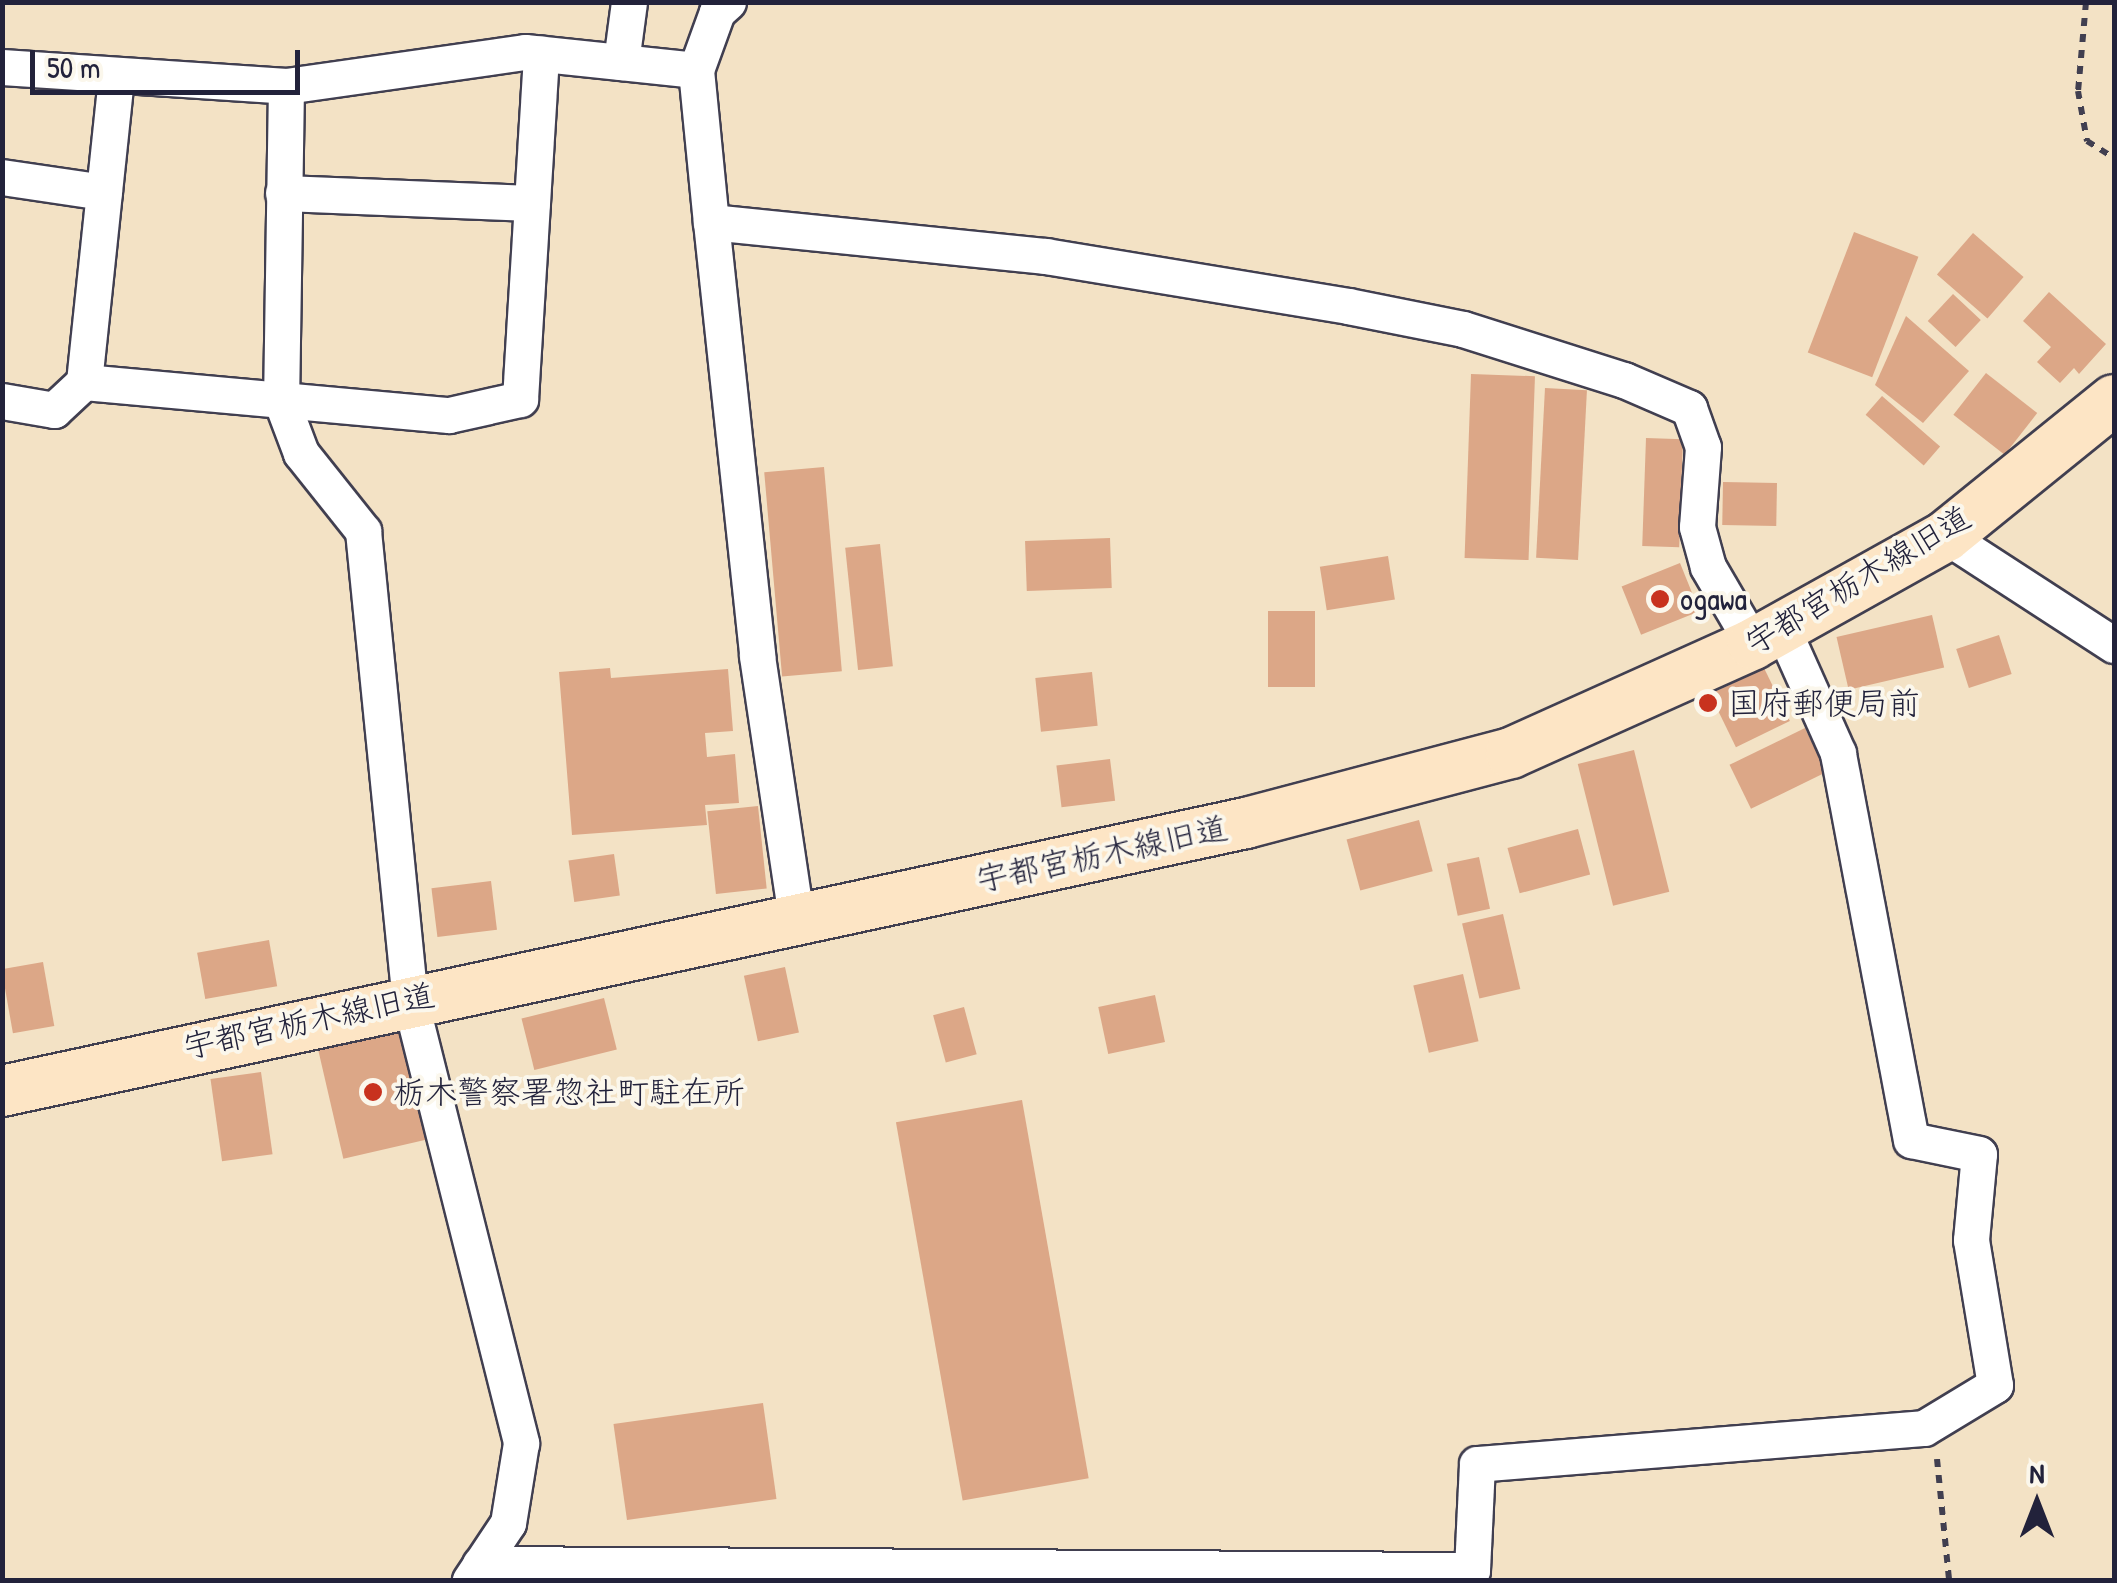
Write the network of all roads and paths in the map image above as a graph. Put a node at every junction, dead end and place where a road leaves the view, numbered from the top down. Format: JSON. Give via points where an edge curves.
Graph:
{"nodes":[{"id":1,"x":630,"y":2,"type":"edge"},
{"id":2,"x":728,"y":2,"type":"edge"},
{"id":3,"x":2086,"y":2,"type":"edge"},
{"id":4,"x":540,"y":54,"type":"junction"},
{"id":5,"x":621,"y":62,"type":"junction"},
{"id":6,"x":2,"y":67,"type":"edge"},
{"id":7,"x":696,"y":70,"type":"junction"},
{"id":8,"x":116,"y":79,"type":"junction"},
{"id":9,"x":286,"y":86,"type":"junction"},
{"id":10,"x":2114,"y":158,"type":"edge"},
{"id":11,"x":2,"y":177,"type":"edge"},
{"id":12,"x":104,"y":192,"type":"junction"},
{"id":13,"x":282,"y":193,"type":"junction"},
{"id":14,"x":532,"y":203,"type":"junction"},
{"id":15,"x":711,"y":222,"type":"junction"},
{"id":16,"x":84,"y":382,"type":"junction"},
{"id":17,"x":281,"y":400,"type":"junction"},
{"id":18,"x":2114,"y":400,"type":"edge"},
{"id":19,"x":2,"y":401,"type":"edge"},
{"id":20,"x":1946,"y":536,"type":"junction"},
{"id":21,"x":1768,"y":636,"type":"junction"},
{"id":22,"x":2114,"y":645,"type":"edge"},
{"id":23,"x":796,"y":918,"type":"junction"},
{"id":24,"x":410,"y":1000,"type":"junction"},
{"id":25,"x":2,"y":1091,"type":"edge"},
{"id":26,"x":1933,"y":1422,"type":"junction"},
{"id":27,"x":474,"y":1572,"type":"edge"},
{"id":28,"x":1948,"y":1580,"type":"edge"}],
"edges":[{"from":1,"to":5,"type":"street"},
{"from":2,"to":7,"type":"street","via":[[717,12]]},
{"from":3,"to":10,"type":"path","via":[[2078,91],[2086,141]]},
{"from":4,"to":5,"type":"street"},
{"from":4,"to":9,"type":"street"},
{"from":4,"to":14,"type":"street"},
{"from":5,"to":7,"type":"street"},
{"from":6,"to":8,"type":"street"},
{"from":7,"to":15,"type":"street"},
{"from":8,"to":9,"type":"street"},
{"from":8,"to":12,"type":"street"},
{"from":9,"to":13,"type":"street"},
{"from":11,"to":12,"type":"street"},
{"from":12,"to":16,"type":"street"},
{"from":13,"to":14,"type":"street"},
{"from":13,"to":17,"type":"street"},
{"from":14,"to":17,"type":"street","via":[[520,400],[449,415]]},
{"from":15,"to":21,"type":"street","via":[[1046,256],[1348,306],[1463,330],[1624,380],[1689,408],[1703,447],[1700,540],[1708,566]]},
{"from":15,"to":23,"type":"street","via":[[757,656]]},
{"from":16,"to":17,"type":"street"},
{"from":16,"to":19,"type":"street","via":[[54,410]]},
{"from":17,"to":24,"type":"street","via":[[301,453],[364,530]]},
{"from":18,"to":20,"type":"street","name":"宇都宮栃木線旧道"},
{"from":20,"to":21,"type":"street","name":"宇都宮栃木線旧道"},
{"from":20,"to":22,"type":"street"},
{"from":21,"to":23,"type":"street","name":"宇都宮栃木線旧道","via":[[1511,753],[1246,823]]},
{"from":21,"to":26,"type":"street","via":[[1838,753],[1912,1140],[1979,1154],[1972,1240],[1995,1386]]},
{"from":23,"to":24,"type":"street","name":"宇都宮栃木線旧道"},
{"from":24,"to":25,"type":"street","name":"宇都宮栃木線旧道"},
{"from":24,"to":27,"type":"street","via":[[521,1444],[508,1523]]},
{"from":26,"to":27,"type":"street","via":[[1477,1464],[1472,1570]]},
{"from":26,"to":28,"type":"path"}]}
